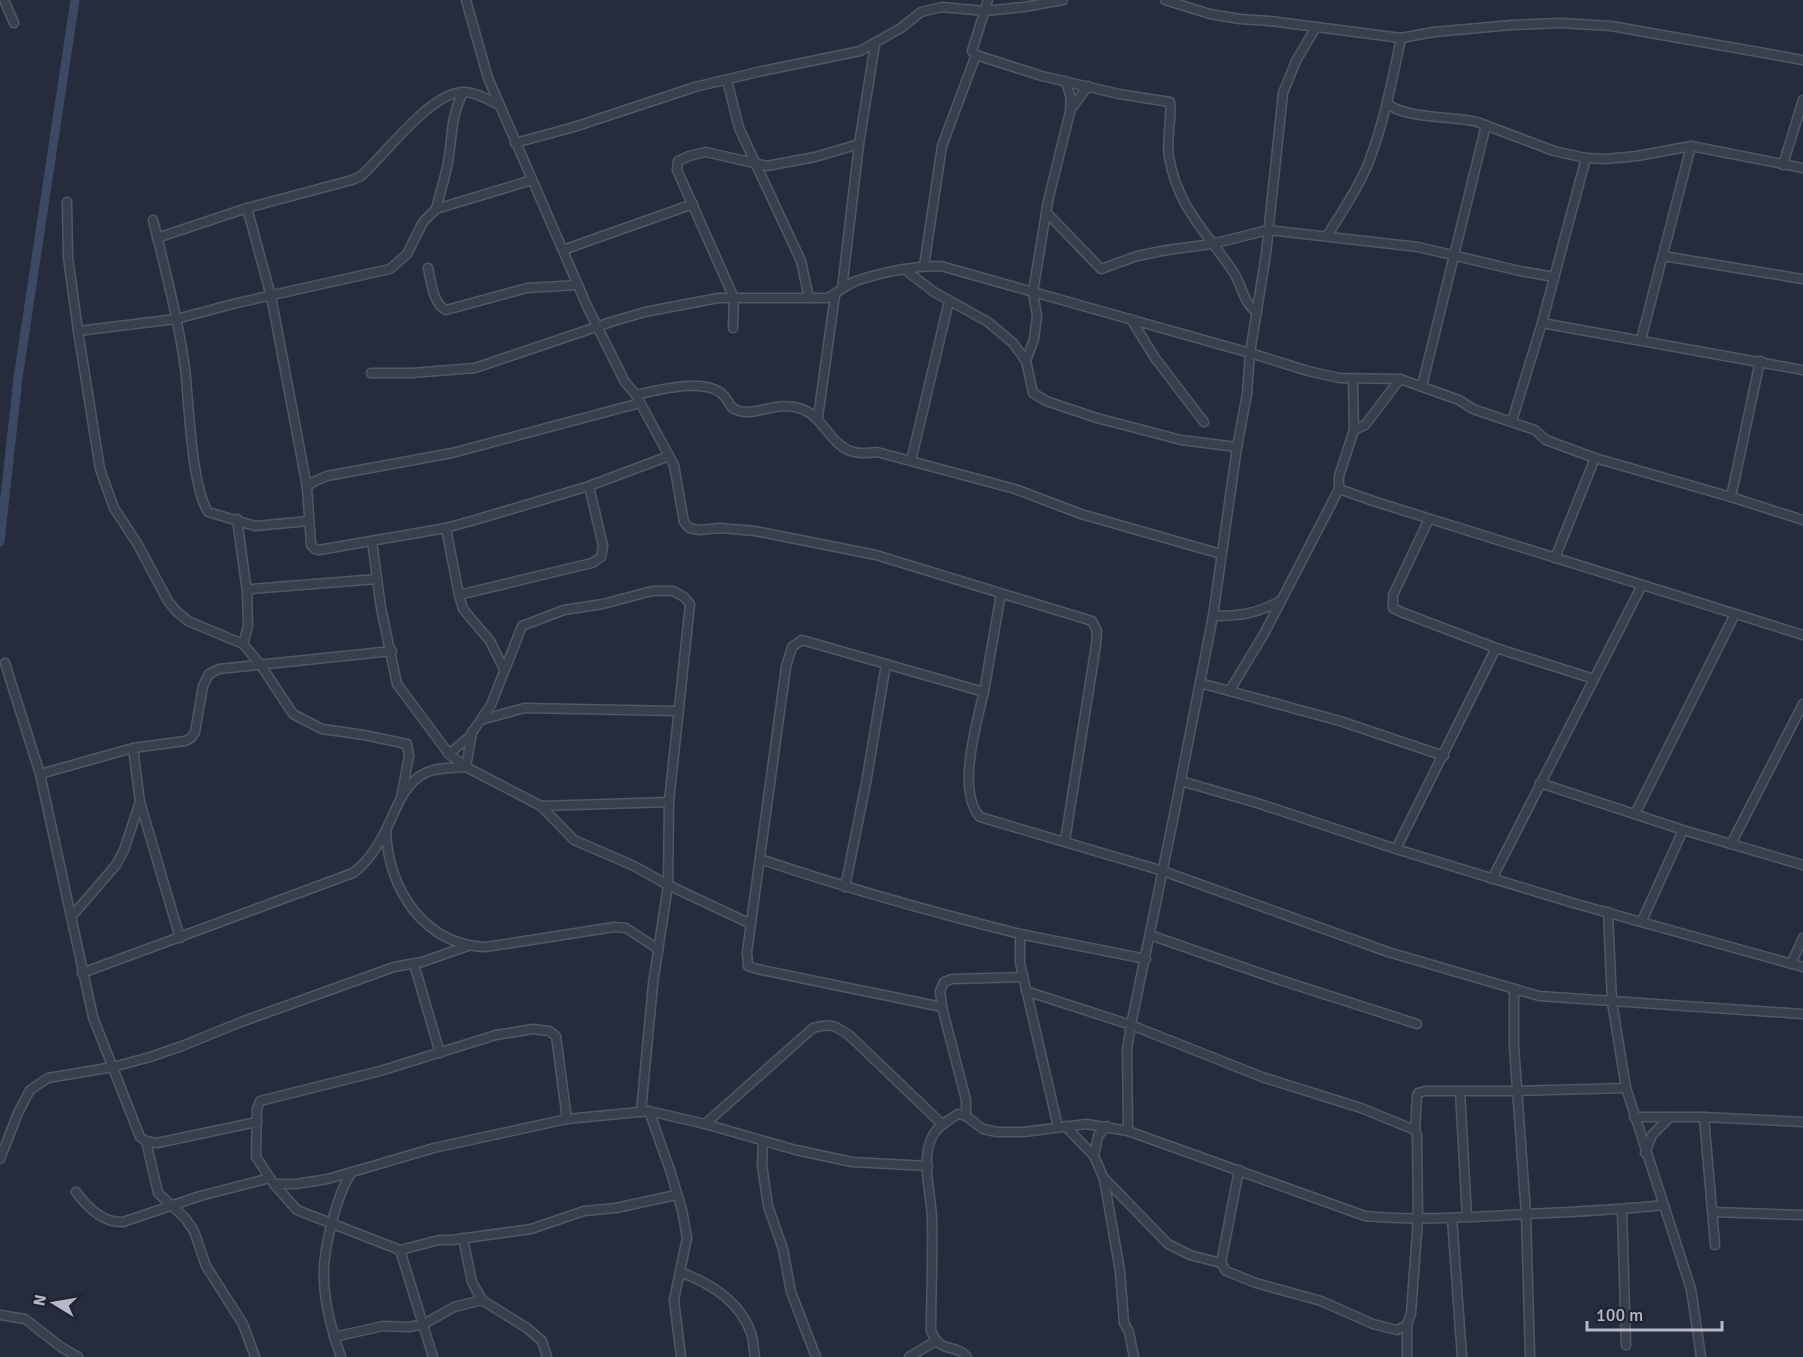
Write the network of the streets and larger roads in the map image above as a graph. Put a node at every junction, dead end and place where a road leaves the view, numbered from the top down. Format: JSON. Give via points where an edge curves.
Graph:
{"nodes":[{"id":1,"x":4,"y":0,"type":"edge"},
{"id":2,"x":466,"y":0,"type":"edge"},
{"id":3,"x":988,"y":0,"type":"edge"},
{"id":4,"x":1063,"y":0,"type":"edge"},
{"id":5,"x":1165,"y":0,"type":"edge"},
{"id":6,"x":985,"y":10,"type":"junction"},
{"id":7,"x":14,"y":23,"type":"dead end"},
{"id":8,"x":1316,"y":27,"type":"junction"},
{"id":9,"x":1401,"y":38,"type":"junction"},
{"id":10,"x":875,"y":44,"type":"junction"},
{"id":11,"x":976,"y":55,"type":"junction"},
{"id":12,"x":1803,"y":60,"type":"edge"},
{"id":13,"x":727,"y":80,"type":"junction"},
{"id":14,"x":1065,"y":81,"type":"junction"},
{"id":15,"x":1088,"y":86,"type":"junction"},
{"id":16,"x":463,"y":92,"type":"junction"},
{"id":17,"x":1803,"y":99,"type":"edge"},
{"id":18,"x":1388,"y":103,"type":"junction"},
{"id":19,"x":499,"y":105,"type":"junction"},
{"id":20,"x":1070,"y":112,"type":"junction"},
{"id":21,"x":1486,"y":125,"type":"junction"},
{"id":22,"x":515,"y":143,"type":"junction"},
{"id":23,"x":859,"y":144,"type":"junction"},
{"id":24,"x":1691,"y":146,"type":"junction"},
{"id":25,"x":1586,"y":158,"type":"junction"},
{"id":26,"x":753,"y":162,"type":"junction"},
{"id":27,"x":1783,"y":165,"type":"junction"},
{"id":28,"x":1803,"y":168,"type":"edge"},
{"id":29,"x":532,"y":180,"type":"junction"},
{"id":30,"x":67,"y":202,"type":"dead end"},
{"id":31,"x":693,"y":204,"type":"junction"},
{"id":32,"x":247,"y":208,"type":"junction"},
{"id":33,"x":436,"y":209,"type":"junction"},
{"id":34,"x":1046,"y":213,"type":"junction"},
{"id":35,"x":153,"y":220,"type":"dead end"},
{"id":36,"x":1268,"y":230,"type":"junction"},
{"id":37,"x":1327,"y":236,"type":"junction"},
{"id":38,"x":157,"y":238,"type":"junction"},
{"id":39,"x":1212,"y":244,"type":"junction"},
{"id":40,"x":563,"y":250,"type":"junction"},
{"id":41,"x":1454,"y":256,"type":"junction"},
{"id":42,"x":1663,"y":256,"type":"junction"},
{"id":43,"x":924,"y":266,"type":"junction"},
{"id":44,"x":428,"y":268,"type":"dead end"},
{"id":45,"x":904,"y":269,"type":"junction"},
{"id":46,"x":1554,"y":277,"type":"junction"},
{"id":47,"x":1803,"y":279,"type":"edge"},
{"id":48,"x":578,"y":285,"type":"junction"},
{"id":49,"x":838,"y":292,"type":"junction"},
{"id":50,"x":1033,"y":292,"type":"junction"},
{"id":51,"x":271,"y":296,"type":"junction"},
{"id":52,"x":734,"y":298,"type":"junction"},
{"id":53,"x":809,"y":298,"type":"junction"},
{"id":54,"x":949,"y":301,"type":"junction"},
{"id":55,"x":1257,"y":312,"type":"junction"},
{"id":56,"x":176,"y":319,"type":"junction"},
{"id":57,"x":1131,"y":319,"type":"junction"},
{"id":58,"x":1542,"y":323,"type":"junction"},
{"id":59,"x":599,"y":326,"type":"junction"},
{"id":60,"x":733,"y":328,"type":"dead end"},
{"id":61,"x":78,"y":331,"type":"junction"},
{"id":62,"x":1641,"y":340,"type":"junction"},
{"id":63,"x":1250,"y":352,"type":"junction"},
{"id":64,"x":1026,"y":361,"type":"junction"},
{"id":65,"x":1760,"y":361,"type":"junction"},
{"id":66,"x":1803,"y":370,"type":"edge"},
{"id":67,"x":371,"y":373,"type":"dead end"},
{"id":68,"x":1353,"y":379,"type":"junction"},
{"id":69,"x":1400,"y":379,"type":"junction"},
{"id":70,"x":1422,"y":386,"type":"junction"},
{"id":71,"x":638,"y":399,"type":"junction"},
{"id":72,"x":818,"y":417,"type":"junction"},
{"id":73,"x":1512,"y":421,"type":"junction"},
{"id":74,"x":1204,"y":422,"type":"dead end"},
{"id":75,"x":1354,"y":430,"type":"junction"},
{"id":76,"x":1237,"y":447,"type":"junction"},
{"id":77,"x":669,"y":456,"type":"junction"},
{"id":78,"x":1595,"y":458,"type":"junction"},
{"id":79,"x":911,"y":461,"type":"junction"},
{"id":80,"x":589,"y":486,"type":"junction"},
{"id":81,"x":307,"y":488,"type":"junction"},
{"id":82,"x":1339,"y":489,"type":"junction"},
{"id":83,"x":1731,"y":497,"type":"junction"},
{"id":84,"x":237,"y":519,"type":"junction"},
{"id":85,"x":1429,"y":519,"type":"junction"},
{"id":86,"x":1803,"y":520,"type":"edge"},
{"id":87,"x":309,"y":521,"type":"junction"},
{"id":88,"x":446,"y":528,"type":"junction"},
{"id":89,"x":372,"y":541,"type":"junction"},
{"id":90,"x":1221,"y":554,"type":"junction"},
{"id":91,"x":1555,"y":558,"type":"junction"},
{"id":92,"x":377,"y":579,"type":"junction"},
{"id":93,"x":1642,"y":585,"type":"junction"},
{"id":94,"x":247,"y":592,"type":"junction"},
{"id":95,"x":1001,"y":594,"type":"junction"},
{"id":96,"x":459,"y":595,"type":"junction"},
{"id":97,"x":1280,"y":601,"type":"junction"},
{"id":98,"x":1735,"y":614,"type":"junction"},
{"id":99,"x":1213,"y":616,"type":"junction"},
{"id":100,"x":1803,"y":635,"type":"edge"},
{"id":101,"x":243,"y":644,"type":"junction"},
{"id":102,"x":1496,"y":648,"type":"junction"},
{"id":103,"x":392,"y":651,"type":"junction"},
{"id":104,"x":5,"y":663,"type":"dead end"},
{"id":105,"x":886,"y":663,"type":"junction"},
{"id":106,"x":260,"y":664,"type":"junction"},
{"id":107,"x":504,"y":669,"type":"junction"},
{"id":108,"x":1594,"y":679,"type":"junction"},
{"id":109,"x":1200,"y":683,"type":"junction"},
{"id":110,"x":1230,"y":690,"type":"junction"},
{"id":111,"x":984,"y":692,"type":"junction"},
{"id":112,"x":1803,"y":704,"type":"edge"},
{"id":113,"x":678,"y":711,"type":"junction"},
{"id":114,"x":481,"y":720,"type":"junction"},
{"id":115,"x":472,"y":732,"type":"junction"},
{"id":116,"x":133,"y":748,"type":"junction"},
{"id":117,"x":449,"y":754,"type":"junction"},
{"id":118,"x":1444,"y":756,"type":"junction"},
{"id":119,"x":466,"y":767,"type":"junction"},
{"id":120,"x":40,"y":774,"type":"junction"},
{"id":121,"x":1181,"y":781,"type":"junction"},
{"id":122,"x":1540,"y":783,"type":"junction"},
{"id":123,"x":401,"y":798,"type":"junction"},
{"id":124,"x":140,"y":802,"type":"junction"},
{"id":125,"x":669,"y":802,"type":"junction"},
{"id":126,"x":541,"y":806,"type":"junction"},
{"id":127,"x":1635,"y":814,"type":"junction"},
{"id":128,"x":386,"y":830,"type":"junction"},
{"id":129,"x":1683,"y":830,"type":"junction"},
{"id":130,"x":1065,"y":841,"type":"junction"},
{"id":131,"x":1731,"y":844,"type":"junction"},
{"id":132,"x":1396,"y":849,"type":"junction"},
{"id":133,"x":760,"y":859,"type":"junction"},
{"id":134,"x":1803,"y":865,"type":"edge"},
{"id":135,"x":1163,"y":871,"type":"junction"},
{"id":136,"x":1492,"y":879,"type":"junction"},
{"id":137,"x":668,"y":885,"type":"junction"},
{"id":138,"x":845,"y":887,"type":"junction"},
{"id":139,"x":1608,"y":912,"type":"junction"},
{"id":140,"x":72,"y":916,"type":"junction"},
{"id":141,"x":1642,"y":921,"type":"junction"},
{"id":142,"x":751,"y":924,"type":"junction"},
{"id":143,"x":1020,"y":934,"type":"junction"},
{"id":144,"x":1150,"y":935,"type":"junction"},
{"id":145,"x":180,"y":938,"type":"junction"},
{"id":146,"x":1803,"y":938,"type":"edge"},
{"id":147,"x":468,"y":946,"type":"junction"},
{"id":148,"x":658,"y":949,"type":"junction"},
{"id":149,"x":1146,"y":958,"type":"junction"},
{"id":150,"x":414,"y":964,"type":"junction"},
{"id":151,"x":1791,"y":964,"type":"junction"},
{"id":152,"x":1803,"y":967,"type":"edge"},
{"id":153,"x":82,"y":973,"type":"junction"},
{"id":154,"x":1023,"y":977,"type":"junction"},
{"id":155,"x":1514,"y":989,"type":"junction"},
{"id":156,"x":1026,"y":991,"type":"junction"},
{"id":157,"x":1612,"y":1002,"type":"junction"},
{"id":158,"x":942,"y":1007,"type":"junction"},
{"id":159,"x":1803,"y":1014,"type":"edge"},
{"id":160,"x":1131,"y":1024,"type":"junction"},
{"id":161,"x":1417,"y":1024,"type":"dead end"},
{"id":162,"x":440,"y":1053,"type":"junction"},
{"id":163,"x":114,"y":1067,"type":"junction"},
{"id":164,"x":1626,"y":1088,"type":"junction"},
{"id":165,"x":1460,"y":1091,"type":"junction"},
{"id":166,"x":1517,"y":1091,"type":"junction"},
{"id":167,"x":645,"y":1112,"type":"junction"},
{"id":168,"x":962,"y":1115,"type":"junction"},
{"id":169,"x":1634,"y":1117,"type":"junction"},
{"id":170,"x":1670,"y":1117,"type":"junction"},
{"id":171,"x":1704,"y":1117,"type":"junction"},
{"id":172,"x":567,"y":1119,"type":"junction"},
{"id":173,"x":257,"y":1122,"type":"junction"},
{"id":174,"x":1803,"y":1122,"type":"edge"},
{"id":175,"x":705,"y":1124,"type":"junction"},
{"id":176,"x":942,"y":1124,"type":"junction"},
{"id":177,"x":1062,"y":1126,"type":"junction"},
{"id":178,"x":1107,"y":1126,"type":"junction"},
{"id":179,"x":1415,"y":1130,"type":"junction"},
{"id":180,"x":1128,"y":1131,"type":"junction"},
{"id":181,"x":763,"y":1141,"type":"junction"},
{"id":182,"x":146,"y":1142,"type":"junction"},
{"id":183,"x":1645,"y":1153,"type":"junction"},
{"id":184,"x":1094,"y":1156,"type":"junction"},
{"id":185,"x":0,"y":1159,"type":"edge"},
{"id":186,"x":928,"y":1166,"type":"junction"},
{"id":187,"x":1239,"y":1170,"type":"junction"},
{"id":188,"x":351,"y":1173,"type":"junction"},
{"id":189,"x":1104,"y":1179,"type":"junction"},
{"id":190,"x":272,"y":1181,"type":"junction"},
{"id":191,"x":76,"y":1192,"type":"dead end"},
{"id":192,"x":676,"y":1195,"type":"junction"},
{"id":193,"x":1664,"y":1204,"type":"junction"},
{"id":194,"x":174,"y":1206,"type":"junction"},
{"id":195,"x":1622,"y":1209,"type":"junction"},
{"id":196,"x":1713,"y":1212,"type":"junction"},
{"id":197,"x":1526,"y":1214,"type":"junction"},
{"id":198,"x":1803,"y":1215,"type":"edge"},
{"id":199,"x":1467,"y":1217,"type":"junction"},
{"id":200,"x":1452,"y":1218,"type":"junction"},
{"id":201,"x":1418,"y":1219,"type":"junction"},
{"id":202,"x":332,"y":1223,"type":"junction"},
{"id":203,"x":463,"y":1238,"type":"junction"},
{"id":204,"x":1716,"y":1245,"type":"dead end"},
{"id":205,"x":400,"y":1250,"type":"junction"},
{"id":206,"x":1221,"y":1263,"type":"junction"},
{"id":207,"x":680,"y":1272,"type":"junction"},
{"id":208,"x":482,"y":1300,"type":"junction"},
{"id":209,"x":0,"y":1315,"type":"edge"},
{"id":210,"x":424,"y":1324,"type":"junction"},
{"id":211,"x":1407,"y":1325,"type":"junction"},
{"id":212,"x":334,"y":1337,"type":"junction"},
{"id":213,"x":936,"y":1341,"type":"junction"},
{"id":214,"x":1626,"y":1346,"type":"dead end"},
{"id":215,"x":78,"y":1357,"type":"edge"},
{"id":216,"x":255,"y":1357,"type":"edge"},
{"id":217,"x":341,"y":1357,"type":"edge"},
{"id":218,"x":433,"y":1357,"type":"edge"},
{"id":219,"x":547,"y":1357,"type":"edge"},
{"id":220,"x":681,"y":1357,"type":"edge"},
{"id":221,"x":754,"y":1357,"type":"edge"},
{"id":222,"x":816,"y":1357,"type":"edge"},
{"id":223,"x":909,"y":1357,"type":"edge"},
{"id":224,"x":967,"y":1357,"type":"edge"},
{"id":225,"x":1134,"y":1357,"type":"edge"},
{"id":226,"x":1407,"y":1357,"type":"edge"},
{"id":227,"x":1462,"y":1357,"type":"edge"},
{"id":228,"x":1530,"y":1357,"type":"edge"},
{"id":229,"x":1701,"y":1357,"type":"edge"}],
"edges":[{"from":1,"to":7,"type":"street"},
{"from":2,"to":19,"type":"street"},
{"from":3,"to":6,"type":"street"},
{"from":4,"to":6,"type":"street"},
{"from":5,"to":8,"type":"street","via":[[1210,14]]},
{"from":6,"to":10,"type":"street","via":[[942,8],[921,12]]},
{"from":6,"to":11,"type":"street","via":[[972,51]]},
{"from":8,"to":9,"type":"street"},
{"from":8,"to":36,"type":"street","via":[[1283,93]]},
{"from":9,"to":12,"type":"street","via":[[1560,23],[1611,26]]},
{"from":9,"to":18,"type":"street"},
{"from":10,"to":13,"type":"street","via":[[860,51]]},
{"from":10,"to":23,"type":"street"},
{"from":11,"to":14,"type":"street"},
{"from":11,"to":43,"type":"street","via":[[942,146]]},
{"from":13,"to":22,"type":"street"},
{"from":13,"to":26,"type":"street","via":[[739,128]]},
{"from":14,"to":15,"type":"street"},
{"from":14,"to":20,"type":"street","via":[[1071,99]]},
{"from":15,"to":20,"type":"street"},
{"from":15,"to":39,"type":"street","via":[[1170,102],[1172,171],[1180,197]]},
{"from":16,"to":19,"type":"street"},
{"from":16,"to":32,"type":"street","via":[[452,94],[422,113],[362,176]]},
{"from":16,"to":33,"type":"street","via":[[450,131],[448,160]]},
{"from":17,"to":27,"type":"street"},
{"from":18,"to":21,"type":"street","via":[[1393,109],[1464,118]]},
{"from":18,"to":37,"type":"street","via":[[1368,164]]},
{"from":19,"to":22,"type":"street"},
{"from":20,"to":34,"type":"street"},
{"from":21,"to":25,"type":"street","via":[[1554,151]]},
{"from":21,"to":41,"type":"street"},
{"from":22,"to":29,"type":"street"},
{"from":23,"to":26,"type":"street","via":[[767,166]]},
{"from":23,"to":49,"type":"street"},
{"from":24,"to":25,"type":"street","via":[[1637,156]]},
{"from":24,"to":27,"type":"street"},
{"from":24,"to":42,"type":"street"},
{"from":25,"to":46,"type":"street"},
{"from":26,"to":31,"type":"street","via":[[706,152],[678,161],[677,170]]},
{"from":26,"to":53,"type":"street","via":[[801,261]]},
{"from":27,"to":28,"type":"street"},
{"from":29,"to":33,"type":"street"},
{"from":29,"to":40,"type":"street"},
{"from":30,"to":61,"type":"street","via":[[68,258]]},
{"from":31,"to":40,"type":"street"},
{"from":31,"to":52,"type":"street"},
{"from":32,"to":38,"type":"street"},
{"from":32,"to":51,"type":"street"},
{"from":33,"to":51,"type":"street","via":[[423,222],[407,254],[390,268]]},
{"from":34,"to":39,"type":"street","via":[[1101,269],[1137,256]]},
{"from":34,"to":50,"type":"street"},
{"from":35,"to":38,"type":"street"},
{"from":36,"to":37,"type":"street"},
{"from":36,"to":39,"type":"street"},
{"from":36,"to":55,"type":"street"},
{"from":37,"to":41,"type":"street","via":[[1418,247]]},
{"from":38,"to":56,"type":"street"},
{"from":39,"to":55,"type":"street"},
{"from":40,"to":48,"type":"street"},
{"from":41,"to":46,"type":"street"},
{"from":41,"to":70,"type":"street"},
{"from":42,"to":47,"type":"street"},
{"from":42,"to":62,"type":"street"},
{"from":43,"to":45,"type":"street"},
{"from":43,"to":50,"type":"street","via":[[941,266]]},
{"from":44,"to":48,"type":"street","via":[[436,300],[446,310],[527,288]]},
{"from":45,"to":49,"type":"street","via":[[854,282]]},
{"from":45,"to":54,"type":"street"},
{"from":46,"to":58,"type":"street"},
{"from":48,"to":59,"type":"street"},
{"from":49,"to":53,"type":"street","via":[[827,298]]},
{"from":49,"to":72,"type":"street"},
{"from":50,"to":57,"type":"street"},
{"from":50,"to":64,"type":"street","via":[[1037,316]]},
{"from":51,"to":56,"type":"street"},
{"from":51,"to":81,"type":"street"},
{"from":52,"to":53,"type":"street"},
{"from":52,"to":59,"type":"street","via":[[645,312]]},
{"from":52,"to":60,"type":"street"},
{"from":54,"to":64,"type":"street","via":[[988,322],[1013,343]]},
{"from":54,"to":79,"type":"street"},
{"from":55,"to":63,"type":"street"},
{"from":56,"to":61,"type":"street"},
{"from":56,"to":84,"type":"street","via":[[203,504],[208,512]]},
{"from":57,"to":63,"type":"street"},
{"from":57,"to":74,"type":"street"},
{"from":58,"to":62,"type":"street"},
{"from":58,"to":73,"type":"street"},
{"from":59,"to":67,"type":"street","via":[[475,368]]},
{"from":59,"to":71,"type":"street","via":[[625,382]]},
{"from":61,"to":101,"type":"street","via":[[100,469],[114,508],[176,611],[188,621]]},
{"from":62,"to":65,"type":"street"},
{"from":63,"to":68,"type":"street","via":[[1308,371]]},
{"from":63,"to":76,"type":"street"},
{"from":64,"to":76,"type":"street","via":[[1033,393],[1046,401],[1181,440]]},
{"from":65,"to":66,"type":"street"},
{"from":65,"to":83,"type":"street"},
{"from":68,"to":69,"type":"street"},
{"from":68,"to":75,"type":"street"},
{"from":69,"to":70,"type":"street"},
{"from":69,"to":75,"type":"street","via":[[1365,425]]},
{"from":70,"to":73,"type":"street"},
{"from":71,"to":72,"type":"street","via":[[675,387],[710,387],[722,393],[730,407],[741,412],[779,405],[802,408]]},
{"from":71,"to":77,"type":"street"},
{"from":71,"to":81,"type":"street","via":[[452,453],[327,476]]},
{"from":72,"to":79,"type":"street","via":[[828,433],[853,452],[877,452]]},
{"from":73,"to":78,"type":"street","via":[[1535,430],[1546,440]]},
{"from":75,"to":82,"type":"street","via":[[1338,476]]},
{"from":76,"to":90,"type":"street"},
{"from":77,"to":80,"type":"street"},
{"from":77,"to":95,"type":"street","via":[[684,522],[689,528],[755,531],[826,544],[876,555]]},
{"from":78,"to":83,"type":"street"},
{"from":78,"to":91,"type":"street"},
{"from":79,"to":90,"type":"street","via":[[1015,489],[1081,514]]},
{"from":80,"to":88,"type":"street"},
{"from":80,"to":96,"type":"street","via":[[603,546],[601,557],[592,563]]},
{"from":81,"to":87,"type":"street"},
{"from":82,"to":85,"type":"street"},
{"from":82,"to":97,"type":"street"},
{"from":83,"to":86,"type":"street"},
{"from":84,"to":87,"type":"street","via":[[255,526]]},
{"from":84,"to":94,"type":"street"},
{"from":85,"to":91,"type":"street"},
{"from":85,"to":102,"type":"street","via":[[1393,595],[1393,608]]},
{"from":87,"to":89,"type":"street","via":[[315,549]]},
{"from":88,"to":89,"type":"street"},
{"from":88,"to":96,"type":"street"},
{"from":89,"to":92,"type":"street"},
{"from":90,"to":99,"type":"street"},
{"from":91,"to":93,"type":"street"},
{"from":92,"to":94,"type":"street"},
{"from":92,"to":103,"type":"street"},
{"from":93,"to":98,"type":"street"},
{"from":93,"to":108,"type":"street"},
{"from":94,"to":101,"type":"street","via":[[248,626]]},
{"from":95,"to":111,"type":"street"},
{"from":95,"to":130,"type":"street","via":[[1092,621],[1097,631]]},
{"from":96,"to":107,"type":"street","via":[[463,609],[490,641]]},
{"from":97,"to":99,"type":"street","via":[[1240,616]]},
{"from":97,"to":110,"type":"street"},
{"from":98,"to":100,"type":"street"},
{"from":98,"to":127,"type":"street"},
{"from":99,"to":109,"type":"street"},
{"from":101,"to":106,"type":"street"},
{"from":102,"to":108,"type":"street"},
{"from":102,"to":118,"type":"street"},
{"from":103,"to":106,"type":"street"},
{"from":103,"to":117,"type":"street","via":[[398,684]]},
{"from":104,"to":120,"type":"street"},
{"from":105,"to":111,"type":"street"},
{"from":105,"to":133,"type":"street","via":[[802,640],[792,647]]},
{"from":105,"to":138,"type":"street"},
{"from":106,"to":116,"type":"street","via":[[209,674],[191,738]]},
{"from":106,"to":123,"type":"street","via":[[293,714],[322,729],[407,744],[409,756]]},
{"from":107,"to":113,"type":"street","via":[[522,626],[564,610],[652,591],[673,591],[690,604]]},
{"from":107,"to":114,"type":"street"},
{"from":108,"to":122,"type":"street"},
{"from":109,"to":110,"type":"street"},
{"from":109,"to":121,"type":"street"},
{"from":110,"to":118,"type":"street"},
{"from":111,"to":130,"type":"street","via":[[970,761],[973,810],[995,824]]},
{"from":112,"to":131,"type":"street"},
{"from":113,"to":114,"type":"street","via":[[524,708]]},
{"from":113,"to":125,"type":"street"},
{"from":114,"to":115,"type":"street"},
{"from":115,"to":117,"type":"street"},
{"from":115,"to":119,"type":"street"},
{"from":116,"to":120,"type":"street"},
{"from":116,"to":124,"type":"street"},
{"from":117,"to":119,"type":"street"},
{"from":118,"to":132,"type":"street"},
{"from":119,"to":123,"type":"street","via":[[425,773]]},
{"from":119,"to":126,"type":"street"},
{"from":120,"to":140,"type":"street"},
{"from":121,"to":132,"type":"street"},
{"from":121,"to":135,"type":"street"},
{"from":122,"to":127,"type":"street"},
{"from":122,"to":136,"type":"street"},
{"from":123,"to":128,"type":"street"},
{"from":124,"to":140,"type":"street","via":[[116,865]]},
{"from":124,"to":145,"type":"street"},
{"from":125,"to":126,"type":"street"},
{"from":125,"to":137,"type":"street"},
{"from":126,"to":137,"type":"street","via":[[574,840]]},
{"from":127,"to":129,"type":"street"},
{"from":128,"to":145,"type":"street","via":[[373,852],[353,873]]},
{"from":128,"to":147,"type":"street","via":[[387,851],[400,891],[442,936]]},
{"from":129,"to":131,"type":"street"},
{"from":129,"to":141,"type":"street"},
{"from":130,"to":135,"type":"street"},
{"from":131,"to":134,"type":"street"},
{"from":132,"to":136,"type":"street"},
{"from":133,"to":138,"type":"street"},
{"from":133,"to":142,"type":"street"},
{"from":135,"to":144,"type":"street"},
{"from":135,"to":155,"type":"street","via":[[1388,952]]},
{"from":136,"to":139,"type":"street"},
{"from":137,"to":142,"type":"street"},
{"from":137,"to":148,"type":"street"},
{"from":138,"to":143,"type":"street"},
{"from":139,"to":141,"type":"street"},
{"from":139,"to":157,"type":"street"},
{"from":140,"to":153,"type":"street"},
{"from":141,"to":151,"type":"street"},
{"from":142,"to":158,"type":"street","via":[[748,966]]},
{"from":143,"to":149,"type":"street"},
{"from":143,"to":154,"type":"street"},
{"from":144,"to":149,"type":"street"},
{"from":144,"to":161,"type":"street"},
{"from":145,"to":153,"type":"street"},
{"from":146,"to":151,"type":"street"},
{"from":147,"to":148,"type":"street","via":[[507,945],[614,927],[626,928]]},
{"from":147,"to":150,"type":"street"},
{"from":148,"to":167,"type":"street"},
{"from":149,"to":160,"type":"street"},
{"from":150,"to":162,"type":"street"},
{"from":150,"to":163,"type":"street","via":[[394,967],[182,1046]]},
{"from":151,"to":152,"type":"street"},
{"from":153,"to":163,"type":"street","via":[[93,1017]]},
{"from":154,"to":156,"type":"street"},
{"from":154,"to":158,"type":"street","via":[[952,979],[944,982],[940,991]]},
{"from":155,"to":157,"type":"street","via":[[1539,996]]},
{"from":155,"to":166,"type":"street"},
{"from":156,"to":160,"type":"street"},
{"from":156,"to":177,"type":"street"},
{"from":157,"to":159,"type":"street"},
{"from":157,"to":164,"type":"street"},
{"from":158,"to":168,"type":"street","via":[[966,1100]]},
{"from":160,"to":179,"type":"street","via":[[1263,1077]]},
{"from":160,"to":180,"type":"street","via":[[1127,1049]]},
{"from":162,"to":172,"type":"street","via":[[496,1035],[533,1029],[549,1031],[556,1036]]},
{"from":162,"to":173,"type":"street","via":[[260,1101]]},
{"from":163,"to":182,"type":"street","via":[[140,1137]]},
{"from":163,"to":185,"type":"street","via":[[48,1078],[30,1090]]},
{"from":164,"to":166,"type":"street"},
{"from":164,"to":169,"type":"street"},
{"from":165,"to":166,"type":"street"},
{"from":165,"to":179,"type":"street","via":[[1418,1094]]},
{"from":165,"to":199,"type":"street"},
{"from":166,"to":197,"type":"street"},
{"from":167,"to":172,"type":"street"},
{"from":167,"to":175,"type":"street"},
{"from":167,"to":192,"type":"street"},
{"from":168,"to":176,"type":"street"},
{"from":168,"to":177,"type":"street","via":[[983,1129],[998,1132]]},
{"from":169,"to":170,"type":"street"},
{"from":169,"to":183,"type":"street"},
{"from":170,"to":171,"type":"street"},
{"from":170,"to":183,"type":"street","via":[[1652,1135]]},
{"from":171,"to":174,"type":"street"},
{"from":171,"to":196,"type":"street"},
{"from":172,"to":188,"type":"street","via":[[434,1149]]},
{"from":173,"to":182,"type":"street"},
{"from":173,"to":190,"type":"street","via":[[256,1157]]},
{"from":175,"to":176,"type":"street","via":[[813,1028],[827,1024],[850,1036]]},
{"from":175,"to":181,"type":"street"},
{"from":176,"to":186,"type":"street","via":[[933,1134]]},
{"from":177,"to":178,"type":"street"},
{"from":177,"to":184,"type":"street"},
{"from":178,"to":180,"type":"street"},
{"from":178,"to":184,"type":"street","via":[[1098,1136]]},
{"from":179,"to":201,"type":"street"},
{"from":180,"to":187,"type":"street"},
{"from":181,"to":186,"type":"street","via":[[852,1162]]},
{"from":181,"to":222,"type":"street","via":[[768,1206],[783,1249],[791,1292]]},
{"from":182,"to":194,"type":"street","via":[[158,1193]]},
{"from":183,"to":193,"type":"street"},
{"from":184,"to":189,"type":"street"},
{"from":186,"to":213,"type":"street","via":[[932,1218],[931,1331]]},
{"from":187,"to":201,"type":"street","via":[[1365,1216]]},
{"from":187,"to":206,"type":"street"},
{"from":188,"to":190,"type":"street","via":[[296,1184]]},
{"from":188,"to":202,"type":"street"},
{"from":189,"to":206,"type":"street","via":[[1168,1244]]},
{"from":189,"to":225,"type":"street","via":[[1120,1271],[1124,1323]]},
{"from":190,"to":194,"type":"street","via":[[200,1196]]},
{"from":190,"to":202,"type":"street","via":[[297,1210]]},
{"from":191,"to":194,"type":"street","via":[[86,1206],[115,1222]]},
{"from":192,"to":203,"type":"street","via":[[625,1207],[584,1211],[531,1228]]},
{"from":192,"to":207,"type":"street","via":[[687,1238]]},
{"from":193,"to":195,"type":"street"},
{"from":193,"to":229,"type":"street","via":[[1691,1289]]},
{"from":194,"to":216,"type":"street","via":[[194,1231],[206,1266],[243,1324]]},
{"from":195,"to":197,"type":"street"},
{"from":195,"to":214,"type":"street"},
{"from":196,"to":198,"type":"street"},
{"from":196,"to":204,"type":"street"},
{"from":197,"to":199,"type":"street"},
{"from":197,"to":228,"type":"street"},
{"from":199,"to":200,"type":"street"},
{"from":200,"to":201,"type":"street"},
{"from":200,"to":227,"type":"street"},
{"from":201,"to":211,"type":"street"},
{"from":202,"to":205,"type":"street"},
{"from":202,"to":212,"type":"street","via":[[323,1279]]},
{"from":203,"to":205,"type":"street"},
{"from":203,"to":208,"type":"street","via":[[472,1282]]},
{"from":205,"to":210,"type":"street"},
{"from":206,"to":211,"type":"street","via":[[1226,1271],[1321,1301],[1373,1324],[1397,1330]]},
{"from":207,"to":220,"type":"street","via":[[674,1300]]},
{"from":207,"to":221,"type":"street","via":[[719,1290],[736,1307],[752,1334]]},
{"from":208,"to":210,"type":"street","via":[[454,1307]]},
{"from":208,"to":219,"type":"street","via":[[542,1341]]},
{"from":209,"to":215,"type":"street","via":[[25,1319]]},
{"from":210,"to":212,"type":"street","via":[[383,1326]]},
{"from":210,"to":218,"type":"street"},
{"from":211,"to":226,"type":"street"},
{"from":212,"to":217,"type":"street"},
{"from":213,"to":223,"type":"street"},
{"from":213,"to":224,"type":"street"}]}
